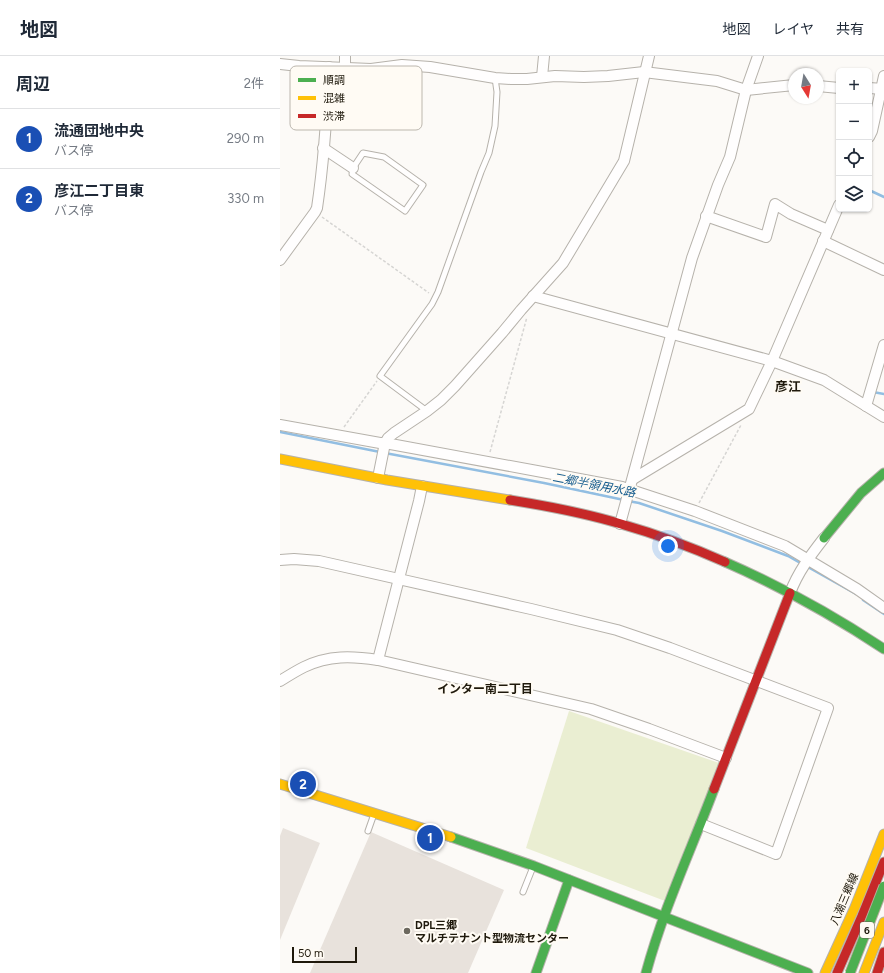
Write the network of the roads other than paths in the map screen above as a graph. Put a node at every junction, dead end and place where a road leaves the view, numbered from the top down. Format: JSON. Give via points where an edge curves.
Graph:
{"nodes":[{"id":1,"x":544,"y":56,"type":"edge"},
{"id":2,"x":649,"y":56,"type":"edge"},
{"id":3,"x":758,"y":56,"type":"edge"},
{"id":4,"x":280,"y":64,"type":"edge"},
{"id":5,"x":299,"y":66,"type":"edge"},
{"id":6,"x":392,"y":66,"type":"edge"},
{"id":7,"x":416,"y":66,"type":"edge"},
{"id":8,"x":422,"y":66,"type":"edge"},
{"id":9,"x":644,"y":72,"type":"junction"},
{"id":10,"x":884,"y":76,"type":"edge"},
{"id":11,"x":542,"y":77,"type":"junction"},
{"id":12,"x":495,"y":78,"type":"junction"},
{"id":13,"x":788,"y":86,"type":"edge"},
{"id":14,"x":824,"y":87,"type":"edge"},
{"id":15,"x":836,"y":88,"type":"edge"},
{"id":16,"x":872,"y":88,"type":"edge"},
{"id":17,"x":883,"y":89,"type":"edge"},
{"id":18,"x":746,"y":90,"type":"junction"},
{"id":19,"x":325,"y":130,"type":"edge"},
{"id":20,"x":872,"y":131,"type":"edge"},
{"id":21,"x":323,"y":148,"type":"junction"},
{"id":22,"x":353,"y":168,"type":"junction"},
{"id":23,"x":836,"y":212,"type":"edge"},
{"id":24,"x":706,"y":216,"type":"junction"},
{"id":25,"x":828,"y":230,"type":"junction"},
{"id":26,"x":823,"y":241,"type":"junction"},
{"id":27,"x":280,"y":260,"type":"edge"},
{"id":28,"x":884,"y":270,"type":"edge"},
{"id":29,"x":533,"y":296,"type":"junction"},
{"id":30,"x":672,"y":334,"type":"junction"},
{"id":31,"x":884,"y":345,"type":"edge"},
{"id":32,"x":772,"y":361,"type":"junction"},
{"id":33,"x":866,"y":406,"type":"junction"},
{"id":34,"x":427,"y":411,"type":"junction"},
{"id":35,"x":884,"y":417,"type":"edge"},
{"id":36,"x":280,"y":424,"type":"edge"},
{"id":37,"x":385,"y":442,"type":"junction"},
{"id":38,"x":280,"y":459,"type":"edge"},
{"id":39,"x":884,"y":473,"type":"edge"},
{"id":40,"x":378,"y":478,"type":"junction"},
{"id":41,"x":633,"y":479,"type":"junction"},
{"id":42,"x":422,"y":486,"type":"junction"},
{"id":43,"x":629,"y":489,"type":"junction"},
{"id":44,"x":620,"y":524,"type":"junction"},
{"id":45,"x":824,"y":538,"type":"joint"},
{"id":46,"x":808,"y":559,"type":"junction"},
{"id":47,"x":280,"y":560,"type":"edge"},
{"id":48,"x":399,"y":580,"type":"junction"},
{"id":49,"x":790,"y":593,"type":"junction"},
{"id":50,"x":884,"y":608,"type":"edge"},
{"id":51,"x":884,"y":649,"type":"edge"},
{"id":52,"x":378,"y":660,"type":"junction"},
{"id":53,"x":756,"y":680,"type":"junction"},
{"id":54,"x":280,"y":681,"type":"edge"},
{"id":55,"x":726,"y":758,"type":"junction"},
{"id":56,"x":280,"y":784,"type":"edge"},
{"id":57,"x":374,"y":813,"type":"junction"},
{"id":58,"x":701,"y":824,"type":"junction"},
{"id":59,"x":368,"y":831,"type":"dead end"},
{"id":60,"x":884,"y":834,"type":"edge"},
{"id":61,"x":884,"y":858,"type":"edge"},
{"id":62,"x":884,"y":862,"type":"edge"},
{"id":63,"x":872,"y":863,"type":"junction"},
{"id":64,"x":534,"y":866,"type":"junction"},
{"id":65,"x":569,"y":880,"type":"junction"},
{"id":66,"x":884,"y":886,"type":"edge"},
{"id":67,"x":523,"y":892,"type":"dead end"},
{"id":68,"x":884,"y":896,"type":"edge"},
{"id":69,"x":664,"y":916,"type":"junction"},
{"id":70,"x":884,"y":922,"type":"edge"},
{"id":71,"x":884,"y":952,"type":"edge"},
{"id":72,"x":536,"y":973,"type":"edge"},
{"id":73,"x":646,"y":973,"type":"edge"},
{"id":74,"x":808,"y":973,"type":"edge"},
{"id":75,"x":826,"y":973,"type":"edge"},
{"id":76,"x":837,"y":973,"type":"edge"},
{"id":77,"x":844,"y":973,"type":"edge"},
{"id":78,"x":850,"y":973,"type":"edge"},
{"id":79,"x":865,"y":973,"type":"edge"},
{"id":80,"x":877,"y":973,"type":"edge"}],
"edges":[{"from":1,"to":11,"type":"street"},
{"from":2,"to":9,"type":"street"},
{"from":3,"to":18,"type":"street"},
{"from":4,"to":5,"type":"street"},
{"from":6,"to":7,"type":"street"},
{"from":8,"to":12,"type":"street"},
{"from":9,"to":11,"type":"street","via":[[608,76]]},
{"from":9,"to":18,"type":"street","via":[[717,81]]},
{"from":9,"to":29,"type":"street","via":[[624,161],[563,263]]},
{"from":10,"to":17,"type":"street"},
{"from":11,"to":12,"type":"street"},
{"from":12,"to":34,"type":"lane","via":[[495,126],[490,153],[436,298],[380,376]]},
{"from":13,"to":18,"type":"street"},
{"from":14,"to":15,"type":"street"},
{"from":16,"to":17,"type":"street"},
{"from":17,"to":20,"type":"street"},
{"from":18,"to":24,"type":"street","via":[[730,157]]},
{"from":19,"to":21,"type":"street"},
{"from":21,"to":22,"type":"street"},
{"from":21,"to":27,"type":"street","via":[[317,208]]},
{"from":22,"to":22,"type":"lane","via":[[363,153],[384,157],[423,185],[405,211],[352,174]]},
{"from":23,"to":25,"type":"street"},
{"from":24,"to":25,"type":"street","via":[[766,237],[775,204]]},
{"from":24,"to":30,"type":"street"},
{"from":25,"to":26,"type":"street"},
{"from":26,"to":28,"type":"street"},
{"from":26,"to":32,"type":"street"},
{"from":29,"to":30,"type":"street"},
{"from":29,"to":34,"type":"street","via":[[463,377]]},
{"from":30,"to":32,"type":"street"},
{"from":30,"to":41,"type":"street"},
{"from":31,"to":33,"type":"street"},
{"from":32,"to":33,"type":"street","via":[[824,380]]},
{"from":32,"to":41,"type":"street","via":[[749,409]]},
{"from":33,"to":35,"type":"street"},
{"from":34,"to":37,"type":"street"},
{"from":36,"to":37,"type":"street","via":[[338,436]]},
{"from":37,"to":40,"type":"street"},
{"from":37,"to":43,"type":"street"},
{"from":38,"to":40,"type":"main road"},
{"from":39,"to":45,"type":"main road","via":[[861,493]]},
{"from":40,"to":42,"type":"main road"},
{"from":41,"to":43,"type":"street"},
{"from":42,"to":44,"type":"main road","via":[[555,508]]},
{"from":42,"to":48,"type":"street"},
{"from":43,"to":44,"type":"street"},
{"from":43,"to":46,"type":"street","via":[[785,546]]},
{"from":44,"to":49,"type":"main road","via":[[717,558]]},
{"from":45,"to":46,"type":"street"},
{"from":46,"to":49,"type":"street","via":[[795,579]]},
{"from":46,"to":50,"type":"street"},
{"from":47,"to":48,"type":"street","via":[[319,561]]},
{"from":48,"to":52,"type":"street"},
{"from":48,"to":53,"type":"street","via":[[617,630]]},
{"from":49,"to":51,"type":"main road"},
{"from":49,"to":53,"type":"main road"},
{"from":52,"to":54,"type":"street","via":[[341,657],[320,661]]},
{"from":52,"to":55,"type":"street","via":[[590,709]]},
{"from":53,"to":55,"type":"main road"},
{"from":53,"to":58,"type":"street","via":[[828,708],[776,854]]},
{"from":55,"to":58,"type":"main road"},
{"from":56,"to":57,"type":"main road"},
{"from":57,"to":59,"type":"lane"},
{"from":57,"to":64,"type":"main road","via":[[462,840]]},
{"from":58,"to":69,"type":"main road"},
{"from":60,"to":63,"type":"main road","name":"八潮三郷線"},
{"from":61,"to":63,"type":"street"},
{"from":62,"to":76,"type":"main road"},
{"from":63,"to":75,"type":"main road","name":"八潮三郷線"},
{"from":64,"to":65,"type":"main road"},
{"from":64,"to":67,"type":"lane"},
{"from":65,"to":69,"type":"main road"},
{"from":65,"to":72,"type":"main road"},
{"from":66,"to":78,"type":"main road","number":"6","bridge":true},
{"from":68,"to":77,"type":"main road","via":[[871,908]]},
{"from":69,"to":73,"type":"main road"},
{"from":69,"to":74,"type":"main road"},
{"from":70,"to":79,"type":"main road","number":"6"},
{"from":71,"to":80,"type":"main road"}]}
